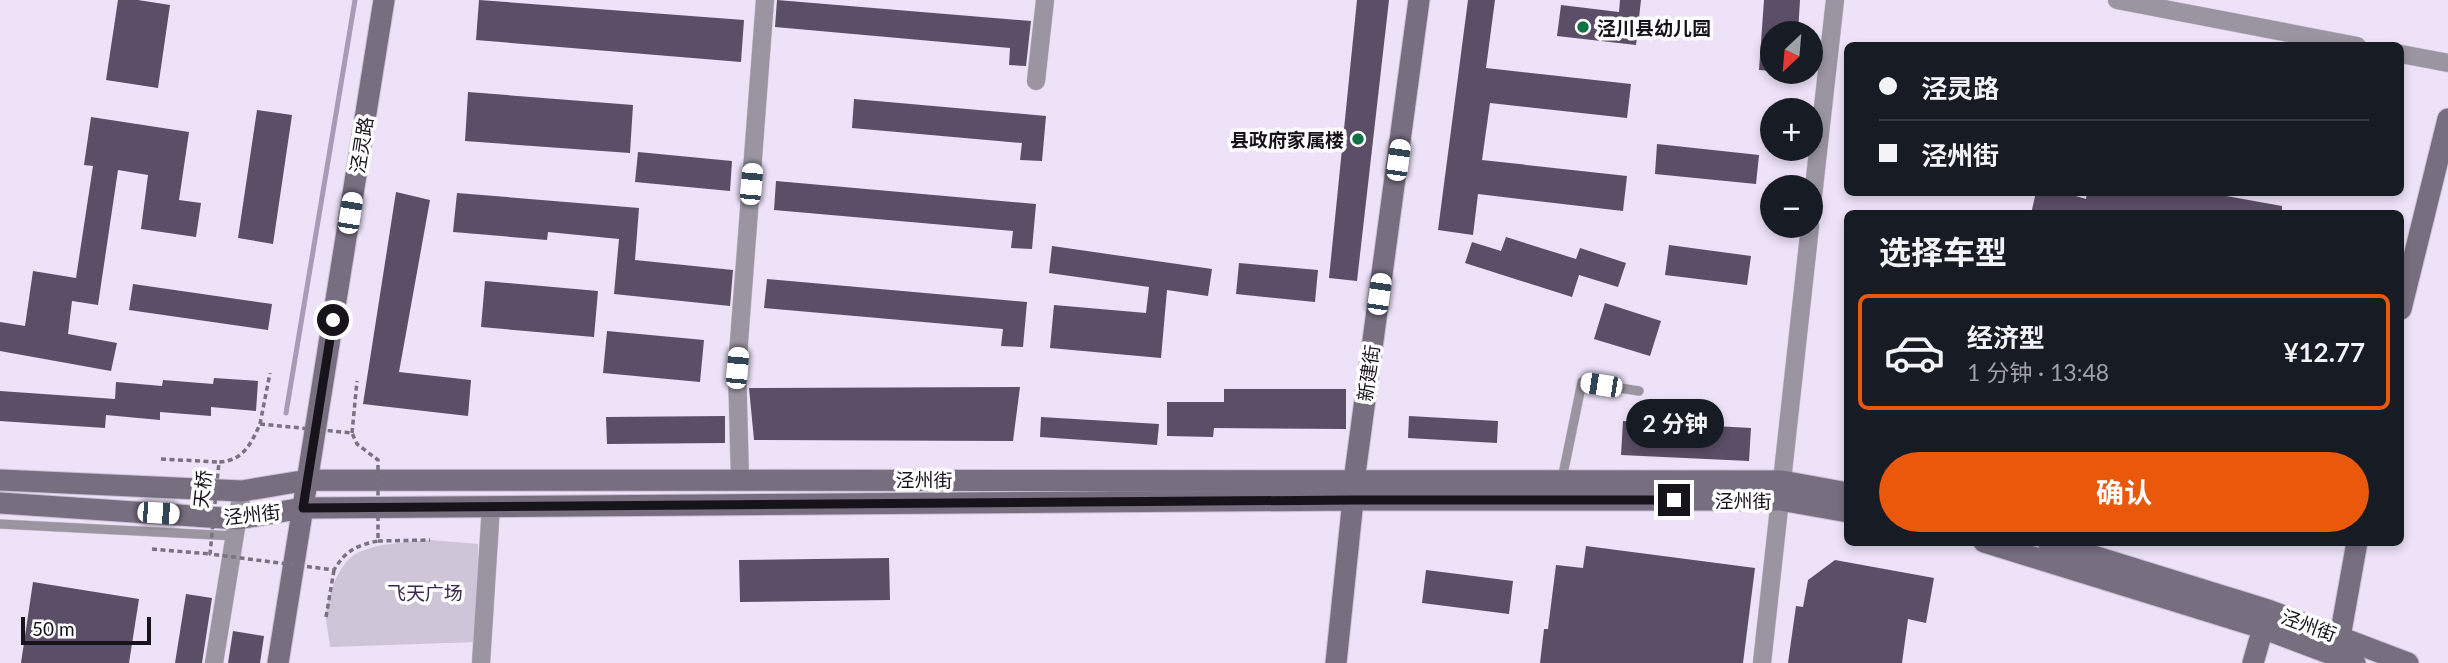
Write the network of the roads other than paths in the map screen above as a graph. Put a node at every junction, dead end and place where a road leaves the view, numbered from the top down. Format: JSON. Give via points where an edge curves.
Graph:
{"nodes":[{"id":1,"x":384,"y":0,"type":"edge"},
{"id":2,"x":765,"y":0,"type":"edge"},
{"id":3,"x":1045,"y":0,"type":"edge"},
{"id":4,"x":1419,"y":0,"type":"edge"},
{"id":5,"x":1835,"y":0,"type":"edge"},
{"id":6,"x":2117,"y":0,"type":"edge"},
{"id":7,"x":2336,"y":42,"type":"edge"},
{"id":8,"x":2404,"y":55,"type":"edge"},
{"id":9,"x":2448,"y":63,"type":"edge"},
{"id":10,"x":1036,"y":81,"type":"dead end"},
{"id":11,"x":2448,"y":119,"type":"edge"},
{"id":12,"x":1815,"y":175,"type":"edge"},
{"id":13,"x":1809,"y":238,"type":"edge"},
{"id":14,"x":2404,"y":297,"type":"edge"},
{"id":15,"x":1639,"y":391,"type":"dead end"},
{"id":16,"x":740,"y":479,"type":"junction"},
{"id":17,"x":0,"y":480,"type":"edge"},
{"id":18,"x":308,"y":480,"type":"junction"},
{"id":19,"x":1561,"y":481,"type":"junction"},
{"id":20,"x":1353,"y":490,"type":"junction"},
{"id":21,"x":1781,"y":490,"type":"junction"},
{"id":22,"x":242,"y":491,"type":"junction"},
{"id":23,"x":1844,"y":493,"type":"edge"},
{"id":24,"x":0,"y":503,"type":"edge"},
{"id":25,"x":491,"y":506,"type":"junction"},
{"id":26,"x":303,"y":508,"type":"junction"},
{"id":27,"x":1844,"y":511,"type":"edge"},
{"id":28,"x":0,"y":524,"type":"edge"},
{"id":29,"x":236,"y":528,"type":"junction"},
{"id":30,"x":1999,"y":546,"type":"edge"},
{"id":31,"x":2059,"y":546,"type":"edge"},
{"id":32,"x":2356,"y":546,"type":"edge"},
{"id":33,"x":2265,"y":619,"type":"junction"},
{"id":34,"x":2337,"y":646,"type":"junction"},
{"id":35,"x":214,"y":663,"type":"edge"},
{"id":36,"x":278,"y":663,"type":"edge"},
{"id":37,"x":481,"y":663,"type":"edge"},
{"id":38,"x":1336,"y":663,"type":"edge"},
{"id":39,"x":1762,"y":663,"type":"edge"},
{"id":40,"x":2253,"y":663,"type":"edge"},
{"id":41,"x":2355,"y":663,"type":"edge"},
{"id":42,"x":2408,"y":663,"type":"edge"}],
"edges":[{"from":1,"to":18,"type":"main road","name":"泾灵路"},
{"from":2,"to":16,"type":"street","via":[[737,368]]},
{"from":3,"to":10,"type":"street"},
{"from":4,"to":20,"type":"main road","name":"新建街"},
{"from":5,"to":12,"type":"street"},
{"from":6,"to":7,"type":"street"},
{"from":8,"to":9,"type":"street"},
{"from":11,"to":14,"type":"main road"},
{"from":13,"to":21,"type":"street"},
{"from":15,"to":19,"type":"lane","via":[[1581,382]]},
{"from":16,"to":18,"type":"main road","name":"泾州街"},
{"from":16,"to":20,"type":"main road","name":"泾州街"},
{"from":17,"to":22,"type":"main road","name":"泾州街"},
{"from":18,"to":22,"type":"main road","name":"泾州街"},
{"from":18,"to":26,"type":"main road","name":"泾灵路"},
{"from":19,"to":20,"type":"main road","name":"泾州街"},
{"from":19,"to":21,"type":"main road","name":"泾州街"},
{"from":20,"to":21,"type":"main road","name":"泾州街"},
{"from":20,"to":25,"type":"main road","name":"泾州街"},
{"from":20,"to":38,"type":"main road","name":"新建街"},
{"from":21,"to":23,"type":"main road","name":"泾州街"},
{"from":21,"to":27,"type":"main road","name":"泾州街"},
{"from":21,"to":39,"type":"street"},
{"from":22,"to":29,"type":"street"},
{"from":24,"to":29,"type":"main road","name":"泾州街"},
{"from":25,"to":26,"type":"main road","name":"泾州街"},
{"from":25,"to":37,"type":"street"},
{"from":26,"to":29,"type":"main road","name":"泾州街"},
{"from":26,"to":36,"type":"main road","name":"泾灵路"},
{"from":28,"to":29,"type":"lane"},
{"from":29,"to":35,"type":"street"},
{"from":30,"to":33,"type":"main road","name":"泾州街"},
{"from":31,"to":33,"type":"main road","name":"泾州街"},
{"from":32,"to":34,"type":"main road"},
{"from":33,"to":34,"type":"main road","name":"泾州街"},
{"from":33,"to":40,"type":"main road"},
{"from":34,"to":41,"type":"main road","name":"泾州街"},
{"from":34,"to":42,"type":"main road","name":"泾州街"}]}
